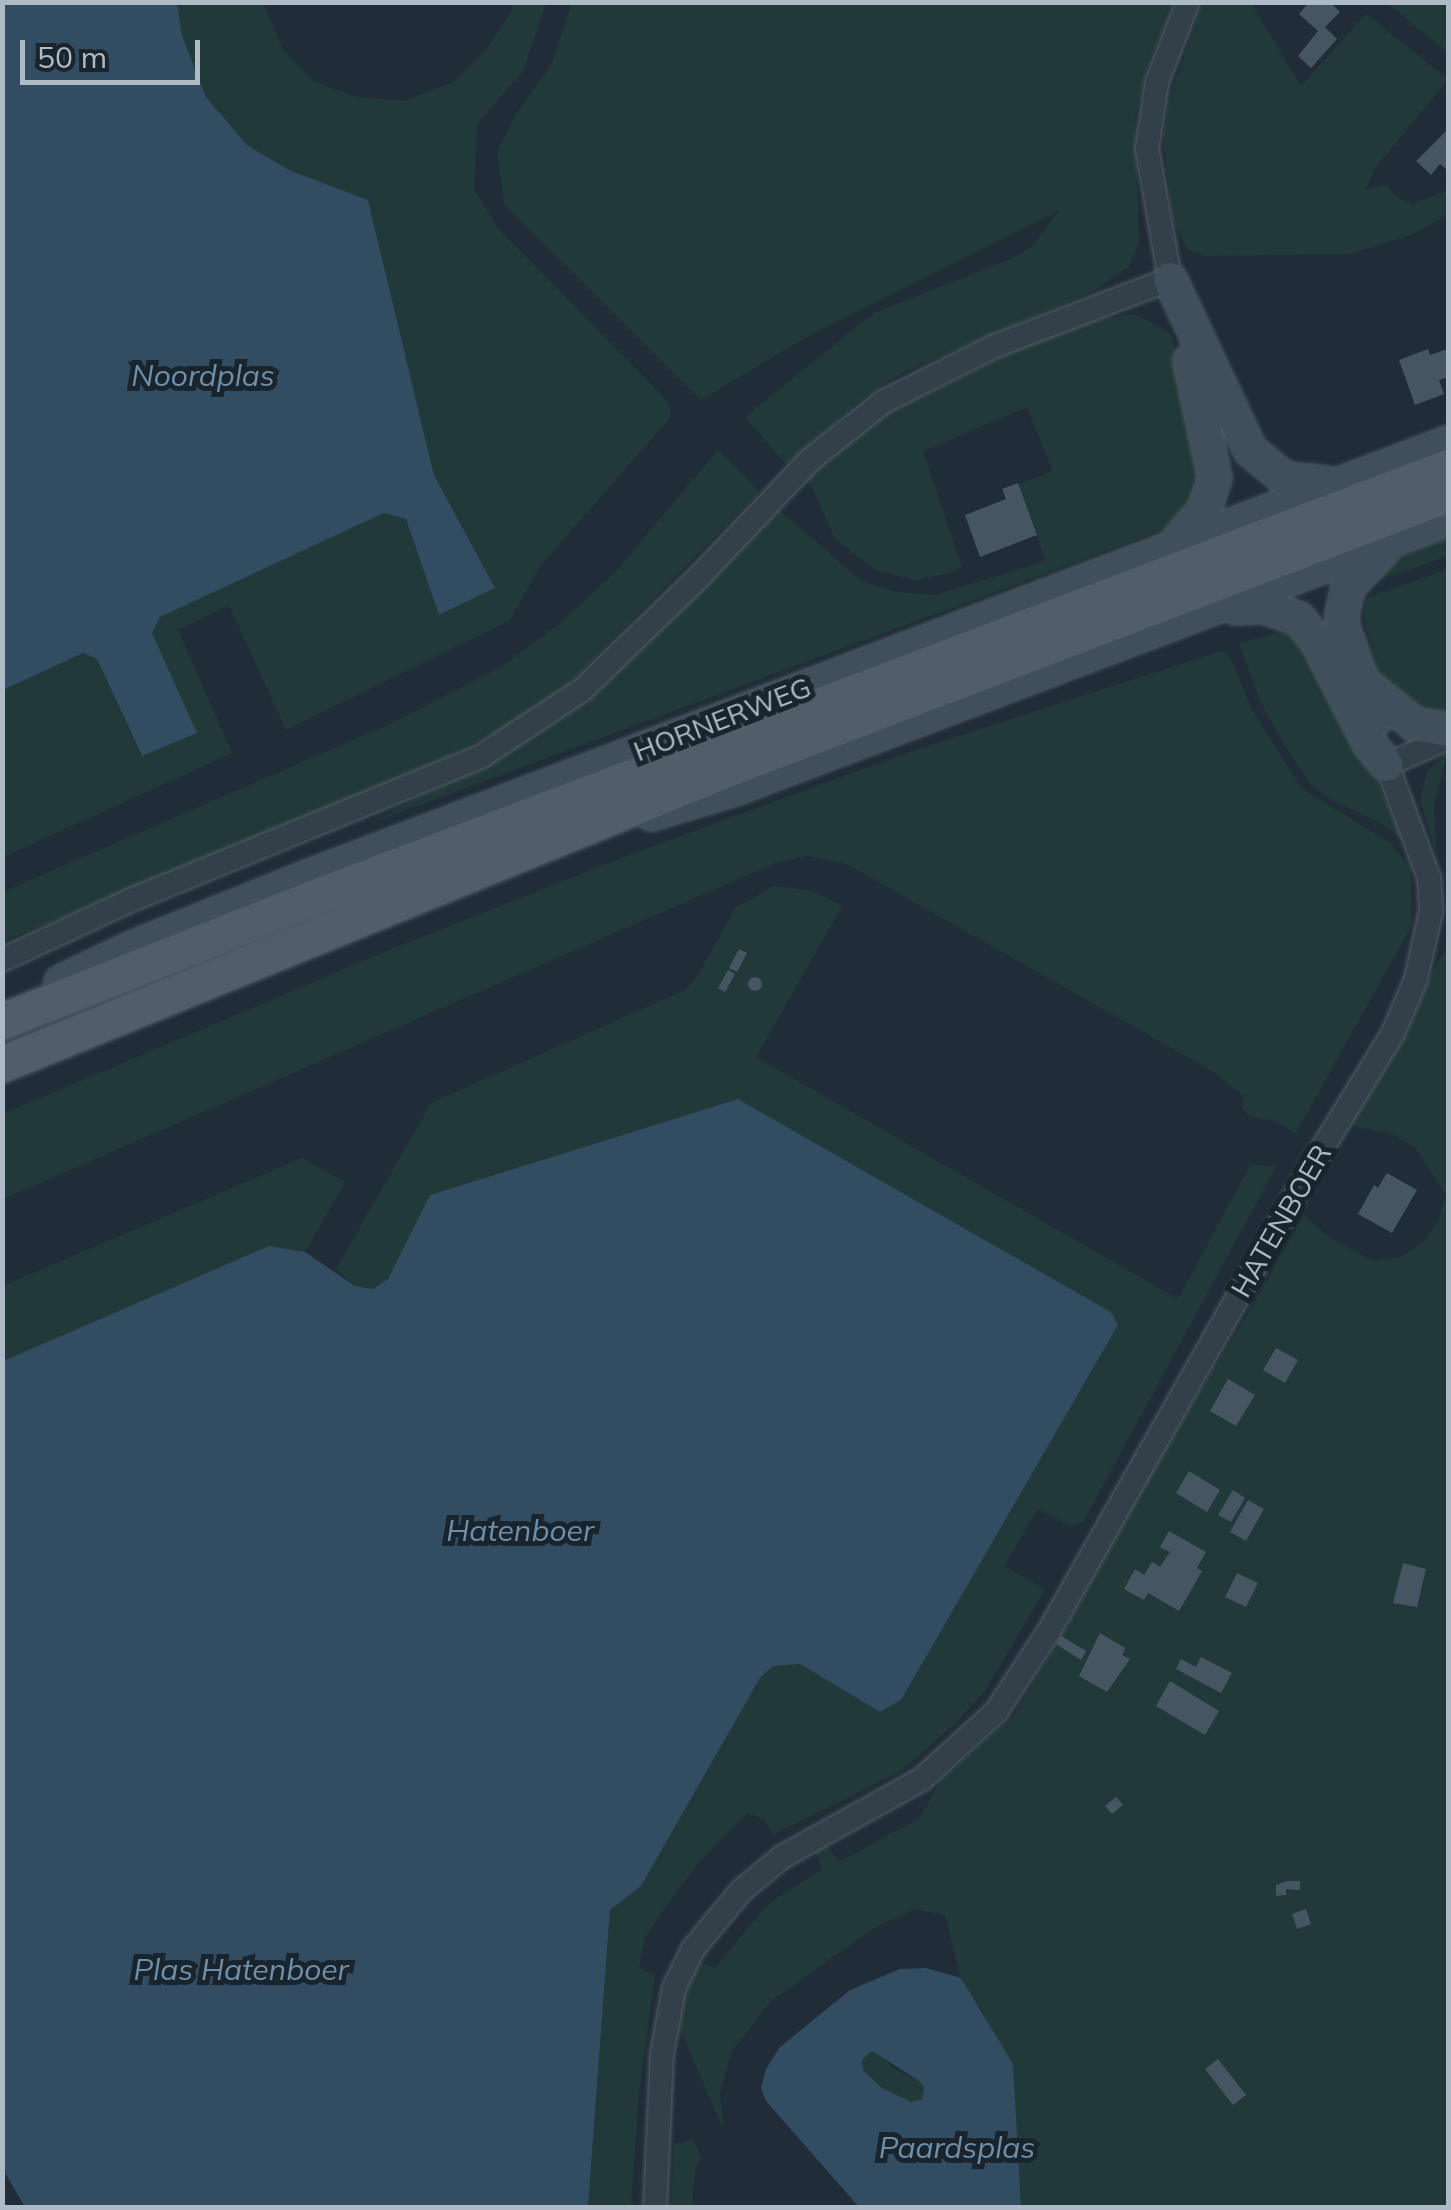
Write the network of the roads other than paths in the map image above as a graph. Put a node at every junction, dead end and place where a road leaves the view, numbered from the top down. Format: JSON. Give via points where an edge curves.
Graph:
{"nodes":[{"id":1,"x":1188,"y":2,"type":"edge"},
{"id":2,"x":1170,"y":279,"type":"junction"},
{"id":3,"x":1448,"y":443,"type":"edge"},
{"id":4,"x":1448,"y":467,"type":"edge"},
{"id":5,"x":1339,"y":483,"type":"junction"},
{"id":6,"x":1448,"y":494,"type":"edge"},
{"id":7,"x":1448,"y":519,"type":"edge"},
{"id":8,"x":1404,"y":536,"type":"junction"},
{"id":9,"x":1174,"y":544,"type":"junction"},
{"id":10,"x":1202,"y":613,"type":"junction"},
{"id":11,"x":1363,"y":682,"type":"junction"},
{"id":12,"x":1448,"y":730,"type":"edge"},
{"id":13,"x":1448,"y":738,"type":"edge"},
{"id":14,"x":1388,"y":764,"type":"junction"},
{"id":15,"x":523,"y":853,"type":"junction"},
{"id":16,"x":2,"y":960,"type":"edge"},
{"id":17,"x":2,"y":1010,"type":"edge"},
{"id":18,"x":2,"y":1021,"type":"edge"},
{"id":19,"x":2,"y":1064,"type":"edge"},
{"id":20,"x":655,"y":2208,"type":"edge"}],
"edges":[{"from":1,"to":2,"type":"street","via":[[1157,82],[1147,149]]},
{"from":2,"to":5,"type":"main road","via":[[1250,450],[1285,479]]},
{"from":2,"to":9,"type":"main road","via":[[1214,462],[1204,511]]},
{"from":2,"to":16,"type":"street","via":[[995,346],[883,402],[810,460],[582,690],[482,756]]},
{"from":3,"to":5,"type":"main road","name":"HORNERWEG"},
{"from":4,"to":18,"type":"main road","name":"HORNERWEG"},
{"from":5,"to":9,"type":"main road","name":"HORNERWEG"},
{"from":6,"to":15,"type":"main road","name":"HORNERWEG"},
{"from":7,"to":8,"type":"main road","name":"HORNERWEG"},
{"from":8,"to":10,"type":"main road","name":"HORNERWEG"},
{"from":8,"to":11,"type":"main road","via":[[1358,571],[1342,602],[1343,628]]},
{"from":9,"to":17,"type":"main road","name":"HORNERWEG","via":[[288,885]]},
{"from":10,"to":14,"type":"main road","via":[[1262,606],[1299,620],[1369,743]]},
{"from":10,"to":15,"type":"main road","name":"HORNERWEG","via":[[737,788]]},
{"from":11,"to":12,"type":"main road","via":[[1414,724]]},
{"from":11,"to":14,"type":"main road"},
{"from":13,"to":14,"type":"street"},
{"from":14,"to":20,"type":"street","name":"HATENBOER","via":[[1429,878],[1431,912],[1416,979],[1393,1033],[996,1712],[922,1779],[782,1856],[741,1891],[693,1949],[674,1988],[662,2054]]},
{"from":15,"to":19,"type":"main road","name":"HORNERWEG"}]}
